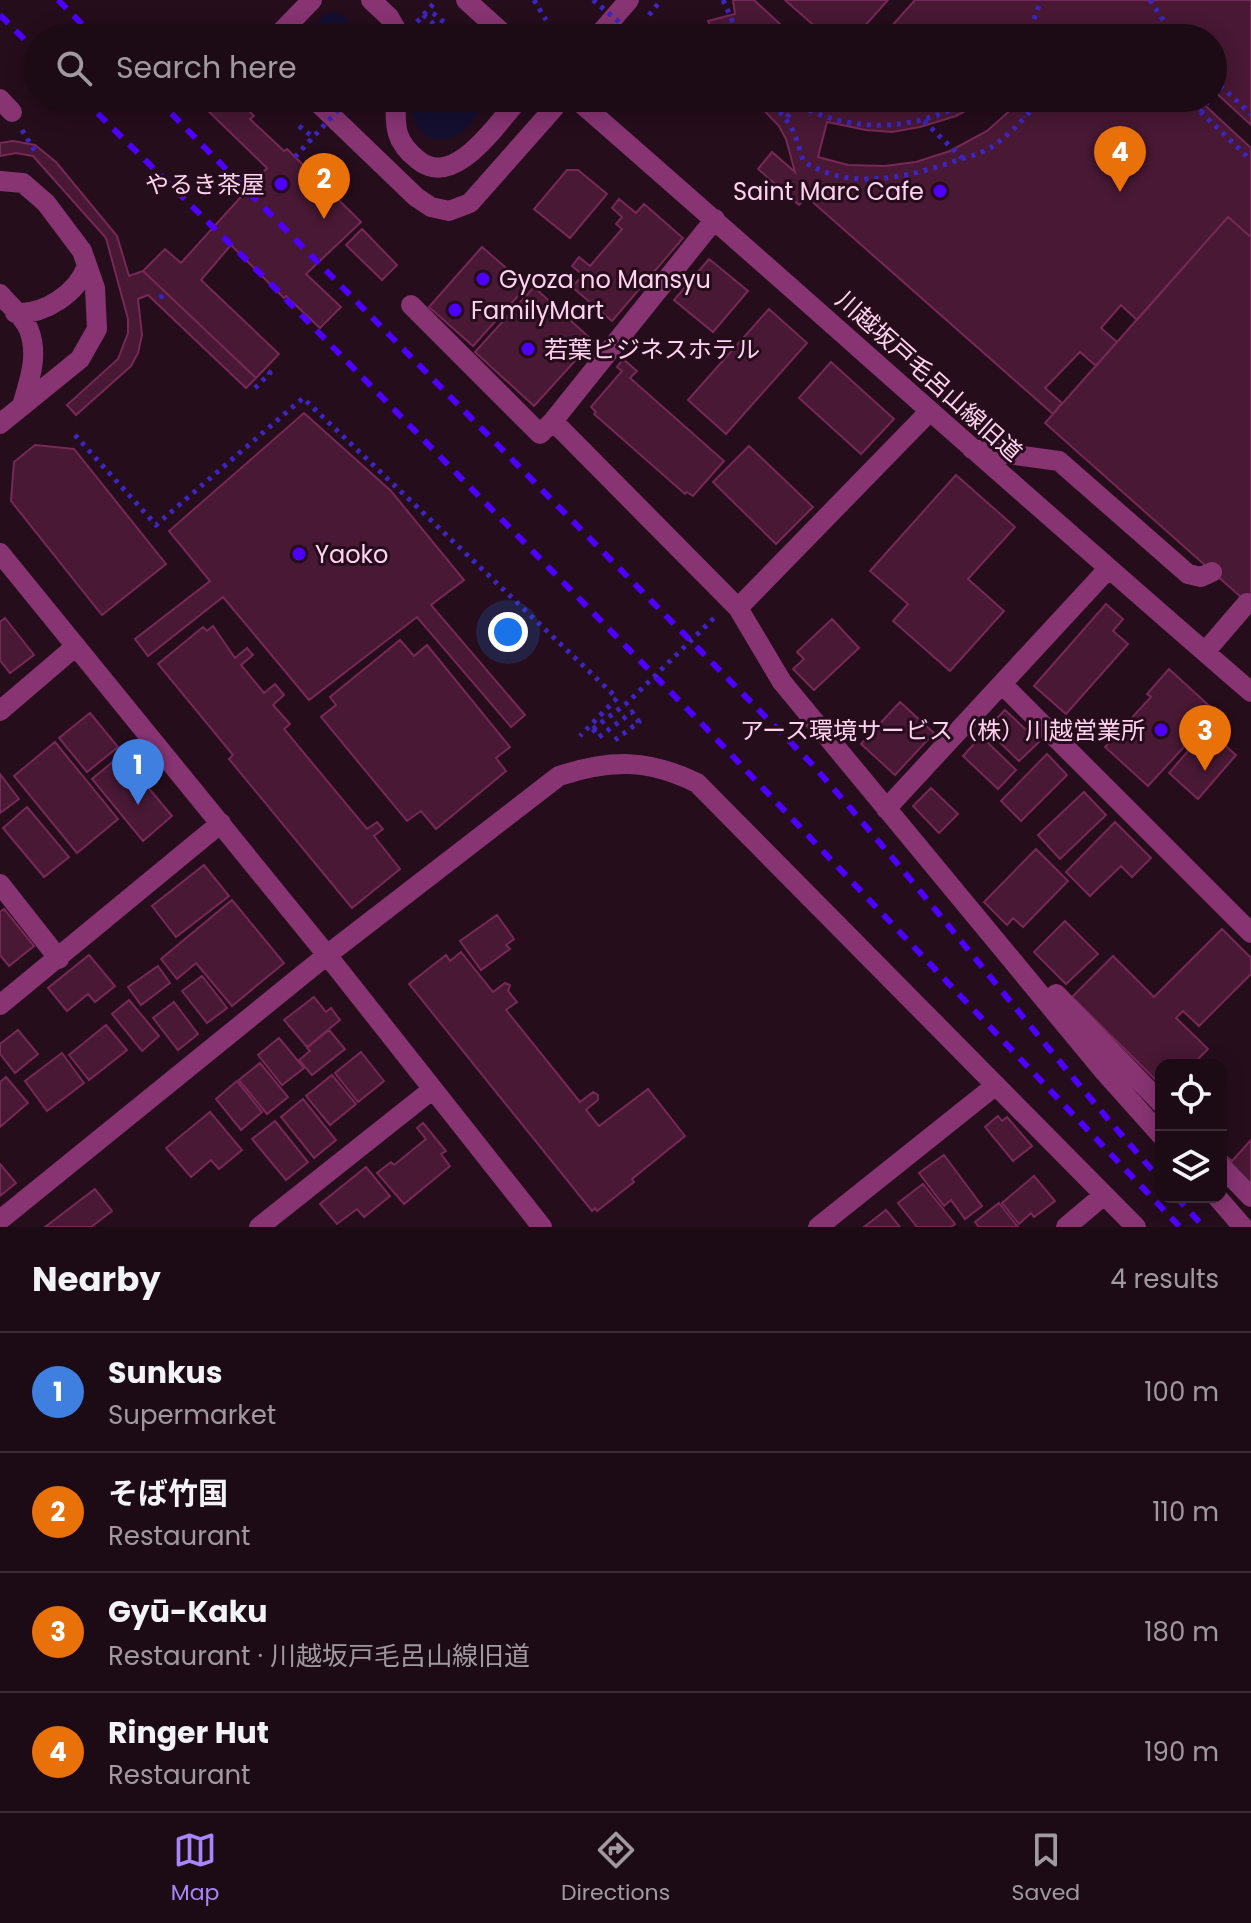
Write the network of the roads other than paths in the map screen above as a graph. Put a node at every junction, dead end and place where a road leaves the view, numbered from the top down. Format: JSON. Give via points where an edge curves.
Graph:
{"nodes":[{"id":1,"x":312,"y":0,"type":"edge"},
{"id":2,"x":371,"y":0,"type":"edge"},
{"id":3,"x":466,"y":0,"type":"edge"},
{"id":4,"x":629,"y":0,"type":"edge"},
{"id":5,"x":289,"y":24,"type":"edge"},
{"id":6,"x":393,"y":24,"type":"edge"},
{"id":7,"x":493,"y":24,"type":"edge"},
{"id":8,"x":608,"y":24,"type":"edge"},
{"id":9,"x":328,"y":112,"type":"edge"},
{"id":10,"x":396,"y":112,"type":"edge"},
{"id":11,"x":507,"y":112,"type":"edge"},
{"id":12,"x":550,"y":112,"type":"edge"},
{"id":13,"x":591,"y":112,"type":"edge"},
{"id":14,"x":0,"y":181,"type":"edge"},
{"id":15,"x":715,"y":219,"type":"junction"},
{"id":16,"x":87,"y":266,"type":"junction"},
{"id":17,"x":0,"y":294,"type":"edge"},
{"id":18,"x":411,"y":305,"type":"dead end"},
{"id":19,"x":15,"y":313,"type":"junction"},
{"id":20,"x":22,"y":406,"type":"junction"},
{"id":21,"x":929,"y":412,"type":"junction"},
{"id":22,"x":553,"y":421,"type":"junction"},
{"id":23,"x":0,"y":424,"type":"edge"},
{"id":24,"x":972,"y":449,"type":"junction"},
{"id":25,"x":0,"y":553,"type":"edge"},
{"id":26,"x":1108,"y":569,"type":"junction"},
{"id":27,"x":1212,"y":572,"type":"dead end"},
{"id":28,"x":1247,"y":603,"type":"dead end"},
{"id":29,"x":738,"y":608,"type":"junction"},
{"id":30,"x":76,"y":646,"type":"junction"},
{"id":31,"x":1205,"y":652,"type":"junction"},
{"id":32,"x":1002,"y":684,"type":"junction"},
{"id":33,"x":1251,"y":692,"type":"edge"},
{"id":34,"x":0,"y":711,"type":"edge"},
{"id":35,"x":886,"y":809,"type":"junction"},
{"id":36,"x":221,"y":823,"type":"junction"},
{"id":37,"x":936,"y":869,"type":"junction"},
{"id":38,"x":0,"y":884,"type":"edge"},
{"id":39,"x":1251,"y":933,"type":"edge"},
{"id":40,"x":327,"y":955,"type":"junction"},
{"id":41,"x":59,"y":959,"type":"junction"},
{"id":42,"x":0,"y":1005,"type":"edge"},
{"id":43,"x":996,"y":1085,"type":"junction"},
{"id":44,"x":433,"y":1089,"type":"junction"},
{"id":45,"x":1155,"y":1097,"type":"edge"},
{"id":46,"x":1157,"y":1131,"type":"edge"},
{"id":47,"x":1227,"y":1172,"type":"edge"},
{"id":48,"x":1104,"y":1195,"type":"junction"},
{"id":49,"x":1251,"y":1197,"type":"edge"},
{"id":50,"x":1222,"y":1203,"type":"edge"},
{"id":51,"x":0,"y":1220,"type":"edge"},
{"id":52,"x":259,"y":1227,"type":"edge"},
{"id":53,"x":542,"y":1227,"type":"edge"},
{"id":54,"x":818,"y":1227,"type":"edge"},
{"id":55,"x":1066,"y":1227,"type":"edge"},
{"id":56,"x":1136,"y":1227,"type":"edge"},
{"id":57,"x":1243,"y":1227,"type":"edge"}],
"edges":[{"from":1,"to":5,"type":"street"},
{"from":2,"to":6,"type":"street"},
{"from":3,"to":7,"type":"street"},
{"from":4,"to":8,"type":"street"},
{"from":9,"to":12,"type":"street","via":[[416,197],[449,211],[470,203]]},
{"from":10,"to":11,"type":"street","via":[[403,148],[438,169],[457,164]]},
{"from":13,"to":15,"type":"street","name":"川越坂戸毛呂山線旧道"},
{"from":14,"to":16,"type":"street","via":[[23,183],[46,203]]},
{"from":15,"to":21,"type":"street","name":"川越坂戸毛呂山線旧道"},
{"from":15,"to":22,"type":"street"},
{"from":16,"to":19,"type":"street","via":[[79,283],[46,309]]},
{"from":16,"to":20,"type":"street","via":[[95,288],[97,329],[80,359]]},
{"from":17,"to":19,"type":"street"},
{"from":18,"to":22,"type":"street","via":[[540,434]]},
{"from":19,"to":20,"type":"street","via":[[28,328],[34,353]]},
{"from":20,"to":23,"type":"street"},
{"from":21,"to":24,"type":"street","name":"川越坂戸毛呂山線旧道"},
{"from":21,"to":29,"type":"street"},
{"from":22,"to":29,"type":"street"},
{"from":24,"to":26,"type":"street","name":"川越坂戸毛呂山線旧道"},
{"from":24,"to":27,"type":"street","via":[[1059,461],[1188,574],[1201,577]]},
{"from":25,"to":30,"type":"street"},
{"from":26,"to":31,"type":"street","name":"川越坂戸毛呂山線旧道"},
{"from":26,"to":32,"type":"street"},
{"from":28,"to":31,"type":"street"},
{"from":29,"to":35,"type":"street","via":[[782,682]]},
{"from":30,"to":34,"type":"street"},
{"from":30,"to":36,"type":"street"},
{"from":31,"to":33,"type":"street","name":"川越坂戸毛呂山線旧道"},
{"from":32,"to":35,"type":"street"},
{"from":32,"to":39,"type":"street"},
{"from":35,"to":37,"type":"street"},
{"from":36,"to":40,"type":"street"},
{"from":36,"to":41,"type":"street"},
{"from":37,"to":45,"type":"street"},
{"from":37,"to":46,"type":"street"},
{"from":38,"to":41,"type":"street"},
{"from":40,"to":43,"type":"street","via":[[559,776],[613,763],[644,764],[697,783]]},
{"from":40,"to":44,"type":"street"},
{"from":40,"to":51,"type":"street"},
{"from":41,"to":42,"type":"street"},
{"from":43,"to":48,"type":"street"},
{"from":43,"to":54,"type":"street"},
{"from":44,"to":52,"type":"street"},
{"from":44,"to":53,"type":"street"},
{"from":47,"to":49,"type":"street"},
{"from":48,"to":55,"type":"street"},
{"from":48,"to":56,"type":"street"},
{"from":50,"to":57,"type":"street"}]}
